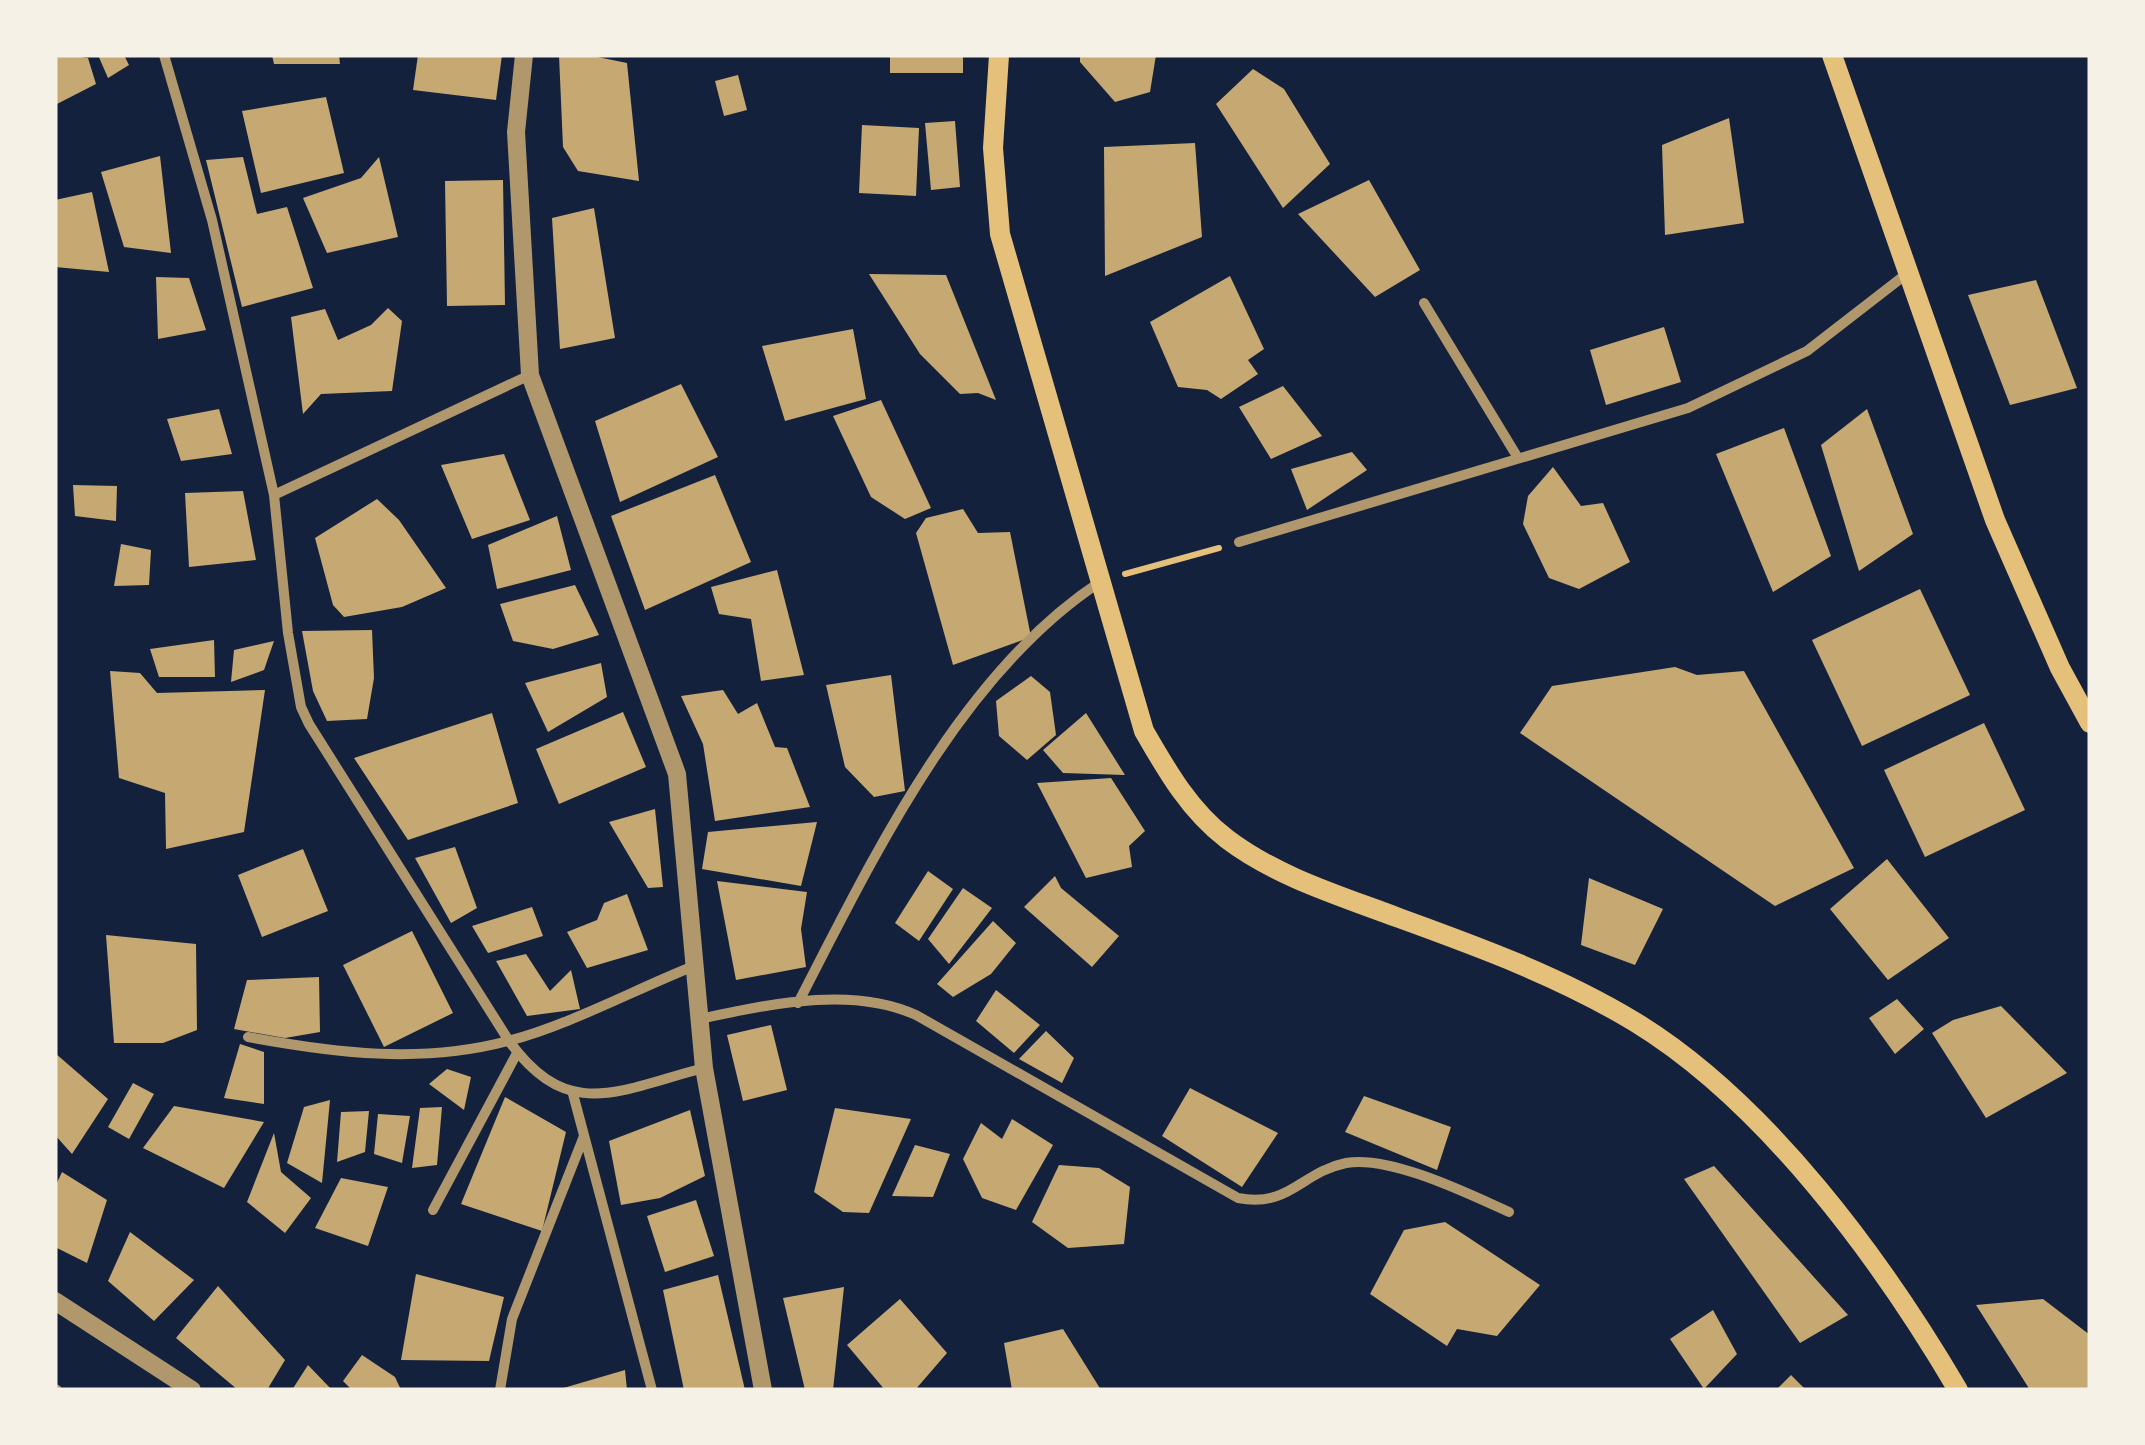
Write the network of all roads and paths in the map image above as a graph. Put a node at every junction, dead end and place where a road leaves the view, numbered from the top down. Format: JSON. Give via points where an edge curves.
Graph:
{"nodes":[{"id":1,"x":164,"y":55,"type":"edge"},
{"id":2,"x":524,"y":55,"type":"edge"},
{"id":3,"x":999,"y":55,"type":"edge"},
{"id":4,"x":1832,"y":55,"type":"edge"},
{"id":5,"x":1910,"y":271,"type":"junction"},
{"id":6,"x":1424,"y":303,"type":"dead end"},
{"id":7,"x":530,"y":376,"type":"junction"},
{"id":8,"x":1518,"y":458,"type":"junction"},
{"id":9,"x":274,"y":495,"type":"junction"},
{"id":10,"x":1239,"y":542,"type":"joint"},
{"id":11,"x":1102,"y":580,"type":"junction"},
{"id":12,"x":2090,"y":723,"type":"edge"},
{"id":13,"x":694,"y":966,"type":"junction"},
{"id":14,"x":798,"y":1003,"type":"junction"},
{"id":15,"x":698,"y":1018,"type":"junction"},
{"id":16,"x":248,"y":1037,"type":"dead end"},
{"id":17,"x":508,"y":1041,"type":"junction"},
{"id":18,"x":517,"y":1053,"type":"junction"},
{"id":19,"x":704,"y":1068,"type":"junction"},
{"id":20,"x":573,"y":1094,"type":"junction"},
{"id":21,"x":584,"y":1134,"type":"junction"},
{"id":22,"x":434,"y":1210,"type":"dead end"},
{"id":23,"x":1509,"y":1212,"type":"dead end"},
{"id":24,"x":55,"y":1301,"type":"edge"},
{"id":25,"x":192,"y":1390,"type":"edge"},
{"id":26,"x":500,"y":1390,"type":"edge"},
{"id":27,"x":652,"y":1390,"type":"edge"},
{"id":28,"x":763,"y":1390,"type":"edge"},
{"id":29,"x":1958,"y":1390,"type":"edge"}],
"edges":[{"from":1,"to":9,"type":"street","via":[[212,220]]},
{"from":2,"to":7,"type":"street","via":[[516,132]]},
{"from":3,"to":11,"type":"main road","via":[[994,164],[1000,234]]},
{"from":4,"to":5,"type":"main road"},
{"from":5,"to":8,"type":"street","via":[[1762,376],[1688,408]]},
{"from":5,"to":12,"type":"main road","via":[[1994,520]]},
{"from":6,"to":8,"type":"street"},
{"from":7,"to":9,"type":"street"},
{"from":7,"to":13,"type":"street","via":[[677,774]]},
{"from":8,"to":10,"type":"street"},
{"from":9,"to":17,"type":"street","via":[[302,707]]},
{"from":10,"to":11,"type":"path"},
{"from":11,"to":14,"type":"street","via":[[1065,605],[964,719],[905,806]]},
{"from":11,"to":29,"type":"main road","via":[[1144,731],[1190,804],[1228,839],[1299,880],[1574,989],[1683,1057],[1786,1152]]},
{"from":13,"to":15,"type":"street"},
{"from":13,"to":17,"type":"street"},
{"from":14,"to":15,"type":"street"},
{"from":14,"to":23,"type":"street","via":[[874,1001],[916,1015],[1238,1198],[1278,1198],[1328,1170],[1364,1162]]},
{"from":15,"to":19,"type":"street"},
{"from":16,"to":17,"type":"street","via":[[369,1056]]},
{"from":17,"to":18,"type":"street"},
{"from":18,"to":20,"type":"street"},
{"from":18,"to":22,"type":"street"},
{"from":19,"to":20,"type":"street"},
{"from":19,"to":28,"type":"street"},
{"from":20,"to":21,"type":"street"},
{"from":21,"to":26,"type":"street","via":[[512,1319]]},
{"from":21,"to":27,"type":"street"},
{"from":24,"to":25,"type":"street"}]}
